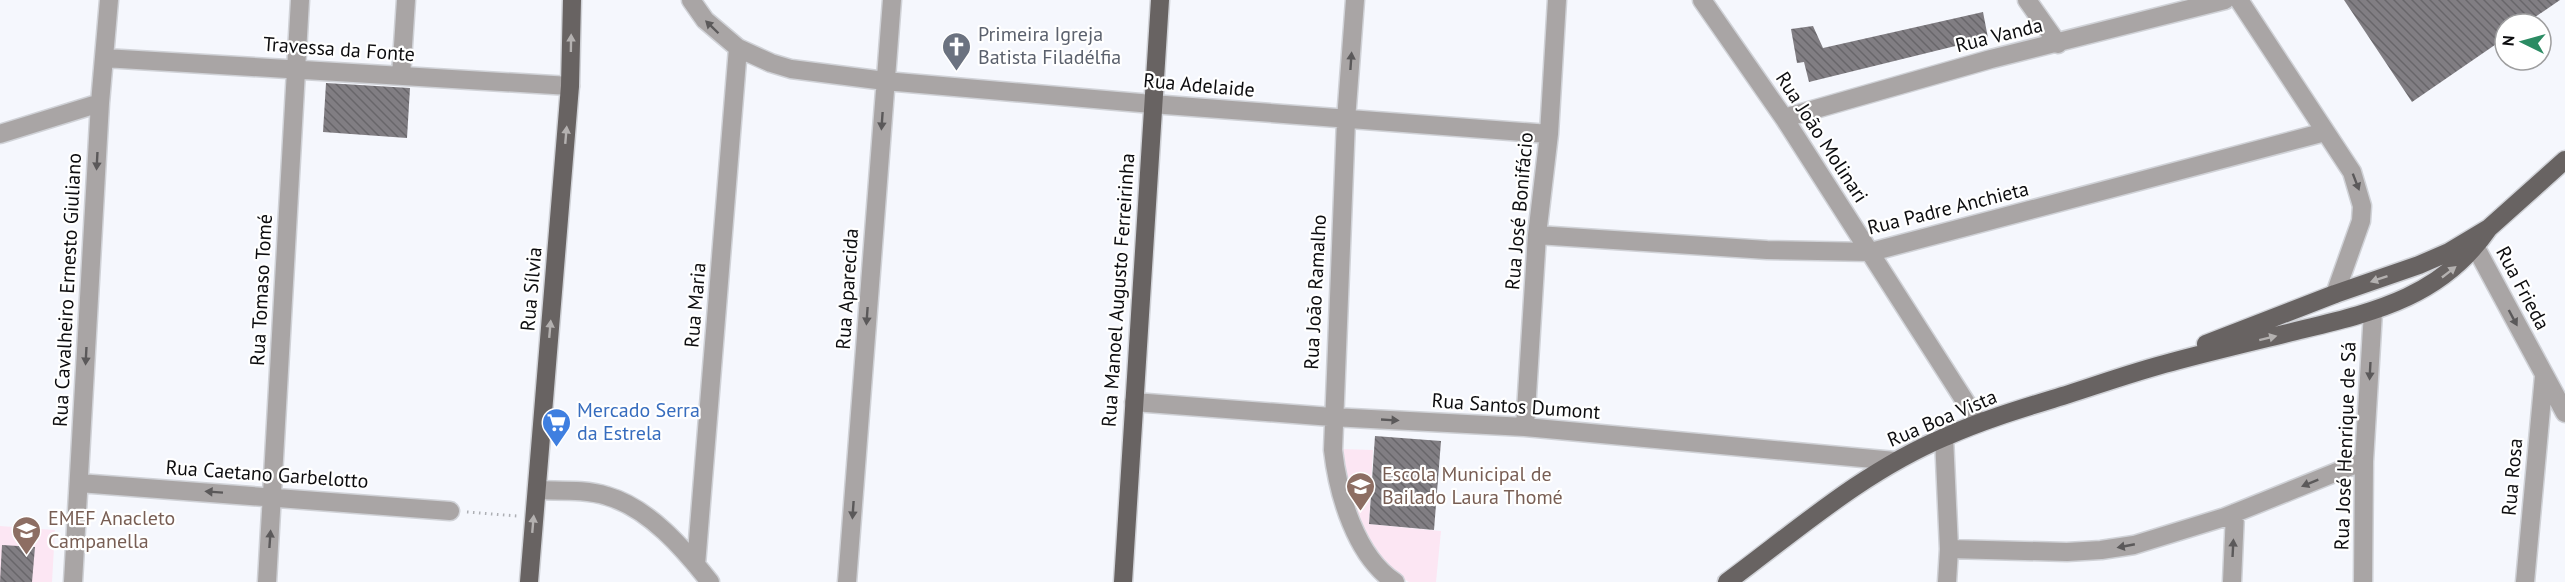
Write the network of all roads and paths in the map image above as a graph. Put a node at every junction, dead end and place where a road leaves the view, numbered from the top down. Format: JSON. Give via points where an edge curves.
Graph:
{"nodes":[{"id":1,"x":109,"y":0,"type":"edge"},
{"id":2,"x":300,"y":0,"type":"edge"},
{"id":3,"x":406,"y":0,"type":"edge"},
{"id":4,"x":572,"y":0,"type":"edge"},
{"id":5,"x":691,"y":0,"type":"edge"},
{"id":6,"x":892,"y":0,"type":"edge"},
{"id":7,"x":1160,"y":0,"type":"edge"},
{"id":8,"x":1355,"y":0,"type":"edge"},
{"id":9,"x":1557,"y":0,"type":"edge"},
{"id":10,"x":1702,"y":0,"type":"edge"},
{"id":11,"x":2027,"y":0,"type":"edge"},
{"id":12,"x":2225,"y":0,"type":"edge"},
{"id":13,"x":2239,"y":0,"type":"edge"},
{"id":14,"x":2058,"y":44,"type":"junction"},
{"id":15,"x":738,"y":48,"type":"junction"},
{"id":16,"x":104,"y":58,"type":"junction"},
{"id":17,"x":295,"y":69,"type":"junction"},
{"id":18,"x":401,"y":76,"type":"junction"},
{"id":19,"x":885,"y":81,"type":"junction"},
{"id":20,"x":570,"y":86,"type":"junction"},
{"id":21,"x":100,"y":103,"type":"junction"},
{"id":22,"x":1152,"y":104,"type":"junction"},
{"id":23,"x":1784,"y":118,"type":"junction"},
{"id":24,"x":1346,"y":120,"type":"junction"},
{"id":25,"x":2325,"y":132,"type":"junction"},
{"id":26,"x":0,"y":134,"type":"edge"},
{"id":27,"x":1550,"y":134,"type":"junction"},
{"id":28,"x":2565,"y":160,"type":"edge"},
{"id":29,"x":2489,"y":228,"type":"junction"},
{"id":30,"x":1537,"y":235,"type":"junction"},
{"id":31,"x":2476,"y":248,"type":"junction"},
{"id":32,"x":1870,"y":252,"type":"junction"},
{"id":33,"x":2335,"y":294,"type":"junction"},
{"id":34,"x":2373,"y":312,"type":"junction"},
{"id":35,"x":2346,"y":319,"type":"junction"},
{"id":36,"x":2170,"y":362,"type":"junction"},
{"id":37,"x":2544,"y":376,"type":"junction"},
{"id":38,"x":1134,"y":402,"type":"junction"},
{"id":39,"x":2565,"y":413,"type":"edge"},
{"id":40,"x":1332,"y":417,"type":"junction"},
{"id":41,"x":1979,"y":423,"type":"junction"},
{"id":42,"x":1525,"y":427,"type":"junction"},
{"id":43,"x":1944,"y":437,"type":"junction"},
{"id":44,"x":1895,"y":461,"type":"junction"},
{"id":45,"x":2364,"y":461,"type":"junction"},
{"id":46,"x":80,"y":483,"type":"junction"},
{"id":47,"x":537,"y":490,"type":"junction"},
{"id":48,"x":272,"y":496,"type":"junction"},
{"id":49,"x":450,"y":511,"type":"joint"},
{"id":50,"x":2235,"y":513,"type":"junction"},
{"id":51,"x":521,"y":516,"type":"dead end"},
{"id":52,"x":1949,"y":549,"type":"junction"},
{"id":53,"x":696,"y":565,"type":"junction"},
{"id":54,"x":1387,"y":580,"type":"edge"},
{"id":55,"x":73,"y":582,"type":"edge"},
{"id":56,"x":267,"y":582,"type":"edge"},
{"id":57,"x":529,"y":582,"type":"edge"},
{"id":58,"x":710,"y":582,"type":"edge"},
{"id":59,"x":847,"y":582,"type":"edge"},
{"id":60,"x":1122,"y":582,"type":"edge"},
{"id":61,"x":1727,"y":582,"type":"edge"},
{"id":62,"x":1947,"y":582,"type":"edge"},
{"id":63,"x":2232,"y":582,"type":"edge"},
{"id":64,"x":2363,"y":582,"type":"edge"},
{"id":65,"x":2525,"y":582,"type":"edge"}],
"edges":[{"from":1,"to":16,"type":"street","name":"Rua Cavalheiro Ernesto Giuliano"},
{"from":2,"to":17,"type":"street","name":"Rua Tomaso Tomé"},
{"from":3,"to":18,"type":"street"},
{"from":20,"to":4,"type":"main road","name":"Rua Sílvia","one_way":true},
{"from":15,"to":5,"type":"street","name":"Rua Adelaide","one_way":true,"via":[[705,20]]},
{"from":6,"to":19,"type":"street","name":"Rua Aparecida"},
{"from":7,"to":22,"type":"main road","name":"Rua Manoel Augusto Ferreirinha"},
{"from":24,"to":8,"type":"street","name":"Rua João Ramalho","one_way":true},
{"from":9,"to":27,"type":"street","name":"Rua José Bonifácio"},
{"from":10,"to":23,"type":"street","name":"Rua João Molinari"},
{"from":11,"to":14,"type":"street"},
{"from":12,"to":14,"type":"street","name":"Rua Vanda"},
{"from":13,"to":25,"type":"street"},
{"from":14,"to":23,"type":"street","name":"Rua Vanda"},
{"from":15,"to":19,"type":"street","name":"Rua Adelaide","via":[[791,69]]},
{"from":15,"to":53,"type":"street","name":"Rua Maria"},
{"from":16,"to":17,"type":"street","name":"Travessa da Fonte"},
{"from":16,"to":21,"type":"street","name":"Rua Cavalheiro Ernesto Giuliano"},
{"from":17,"to":18,"type":"street","name":"Travessa da Fonte"},
{"from":17,"to":48,"type":"street","name":"Rua Tomaso Tomé"},
{"from":18,"to":20,"type":"street","name":"Travessa da Fonte"},
{"from":19,"to":22,"type":"street","name":"Rua Adelaide"},
{"from":19,"to":59,"type":"street","name":"Rua Aparecida","one_way":true},
{"from":47,"to":20,"type":"main road","name":"Rua Sílvia","one_way":true},
{"from":21,"to":26,"type":"street"},
{"from":21,"to":46,"type":"street","name":"Rua Cavalheiro Ernesto Giuliano","one_way":true},
{"from":22,"to":24,"type":"street","name":"Rua Adelaide"},
{"from":22,"to":38,"type":"main road","name":"Rua Manoel Augusto Ferreirinha"},
{"from":23,"to":32,"type":"street","name":"Rua João Molinari"},
{"from":24,"to":27,"type":"street","name":"Rua Adelaide"},
{"from":24,"to":40,"type":"street","name":"Rua João Ramalho"},
{"from":25,"to":32,"type":"street","name":"Rua Padre Anchieta"},
{"from":25,"to":33,"type":"street","one_way":true,"via":[[2352,172],[2362,206],[2361,221]]},
{"from":27,"to":30,"type":"street","name":"Rua José Bonifácio"},
{"from":28,"to":29,"type":"main road","name":"Rua Boa Vista"},
{"from":29,"to":31,"type":"main road","name":"Rua Boa Vista"},
{"from":29,"to":33,"type":"main road","name":"Rua Boa Vista","one_way":true,"via":[[2419,266]]},
{"from":30,"to":32,"type":"street","name":"Rua Padre Anchieta"},
{"from":30,"to":42,"type":"street","name":"Rua José Bonifácio"},
{"from":34,"to":31,"type":"main road","name":"Rua Boa Vista","one_way":true,"via":[[2427,288]]},
{"from":31,"to":37,"type":"street","name":"Rua Frieda","one_way":true},
{"from":32,"to":41,"type":"street","name":"Rua João Molinari"},
{"from":33,"to":35,"type":"main road"},
{"from":33,"to":36,"type":"main road","name":"Rua Boa Vista","via":[[2225,336]]},
{"from":34,"to":35,"type":"main road","name":"Rua Boa Vista"},
{"from":34,"to":45,"type":"street","name":"Rua José Henrique de Sá","one_way":true},
{"from":36,"to":35,"type":"main road","name":"Rua Boa Vista","one_way":true},
{"from":36,"to":41,"type":"main road","name":"Rua Boa Vista"},
{"from":37,"to":39,"type":"street","name":"Rua Frieda"},
{"from":37,"to":65,"type":"street","name":"Rua Rosa"},
{"from":38,"to":40,"type":"street","name":"Rua Santos Dumont"},
{"from":38,"to":60,"type":"main road","name":"Rua Manoel Augusto Ferreirinha"},
{"from":40,"to":42,"type":"street","name":"Rua Santos Dumont","one_way":true},
{"from":40,"to":54,"type":"street","name":"Rua João Ramalho","via":[[1336,479],[1346,510]]},
{"from":41,"to":43,"type":"main road","name":"Rua Boa Vista"},
{"from":42,"to":44,"type":"street","name":"Rua Santos Dumont"},
{"from":43,"to":44,"type":"main road","name":"Rua Boa Vista"},
{"from":43,"to":52,"type":"street"},
{"from":44,"to":61,"type":"main road","name":"Rua Boa Vista"},
{"from":45,"to":50,"type":"street","one_way":true},
{"from":45,"to":64,"type":"street","name":"Rua José Henrique de Sá"},
{"from":48,"to":46,"type":"street","name":"Rua Caetano Garbelotto","one_way":true},
{"from":46,"to":55,"type":"street","name":"Rua Cavalheiro Ernesto Giuliano"},
{"from":47,"to":53,"type":"street","via":[[589,493],[623,502],[660,529]]},
{"from":57,"to":47,"type":"main road","name":"Rua Sílvia","one_way":true},
{"from":48,"to":49,"type":"street","name":"Rua Caetano Garbelotto"},
{"from":56,"to":48,"type":"street","name":"Rua Tomaso Tomé","one_way":true},
{"from":49,"to":51,"type":"path"},
{"from":50,"to":52,"type":"street","one_way":true,"via":[[2101,550]]},
{"from":63,"to":50,"type":"street","one_way":true},
{"from":52,"to":62,"type":"street"},
{"from":53,"to":58,"type":"street"}]}
